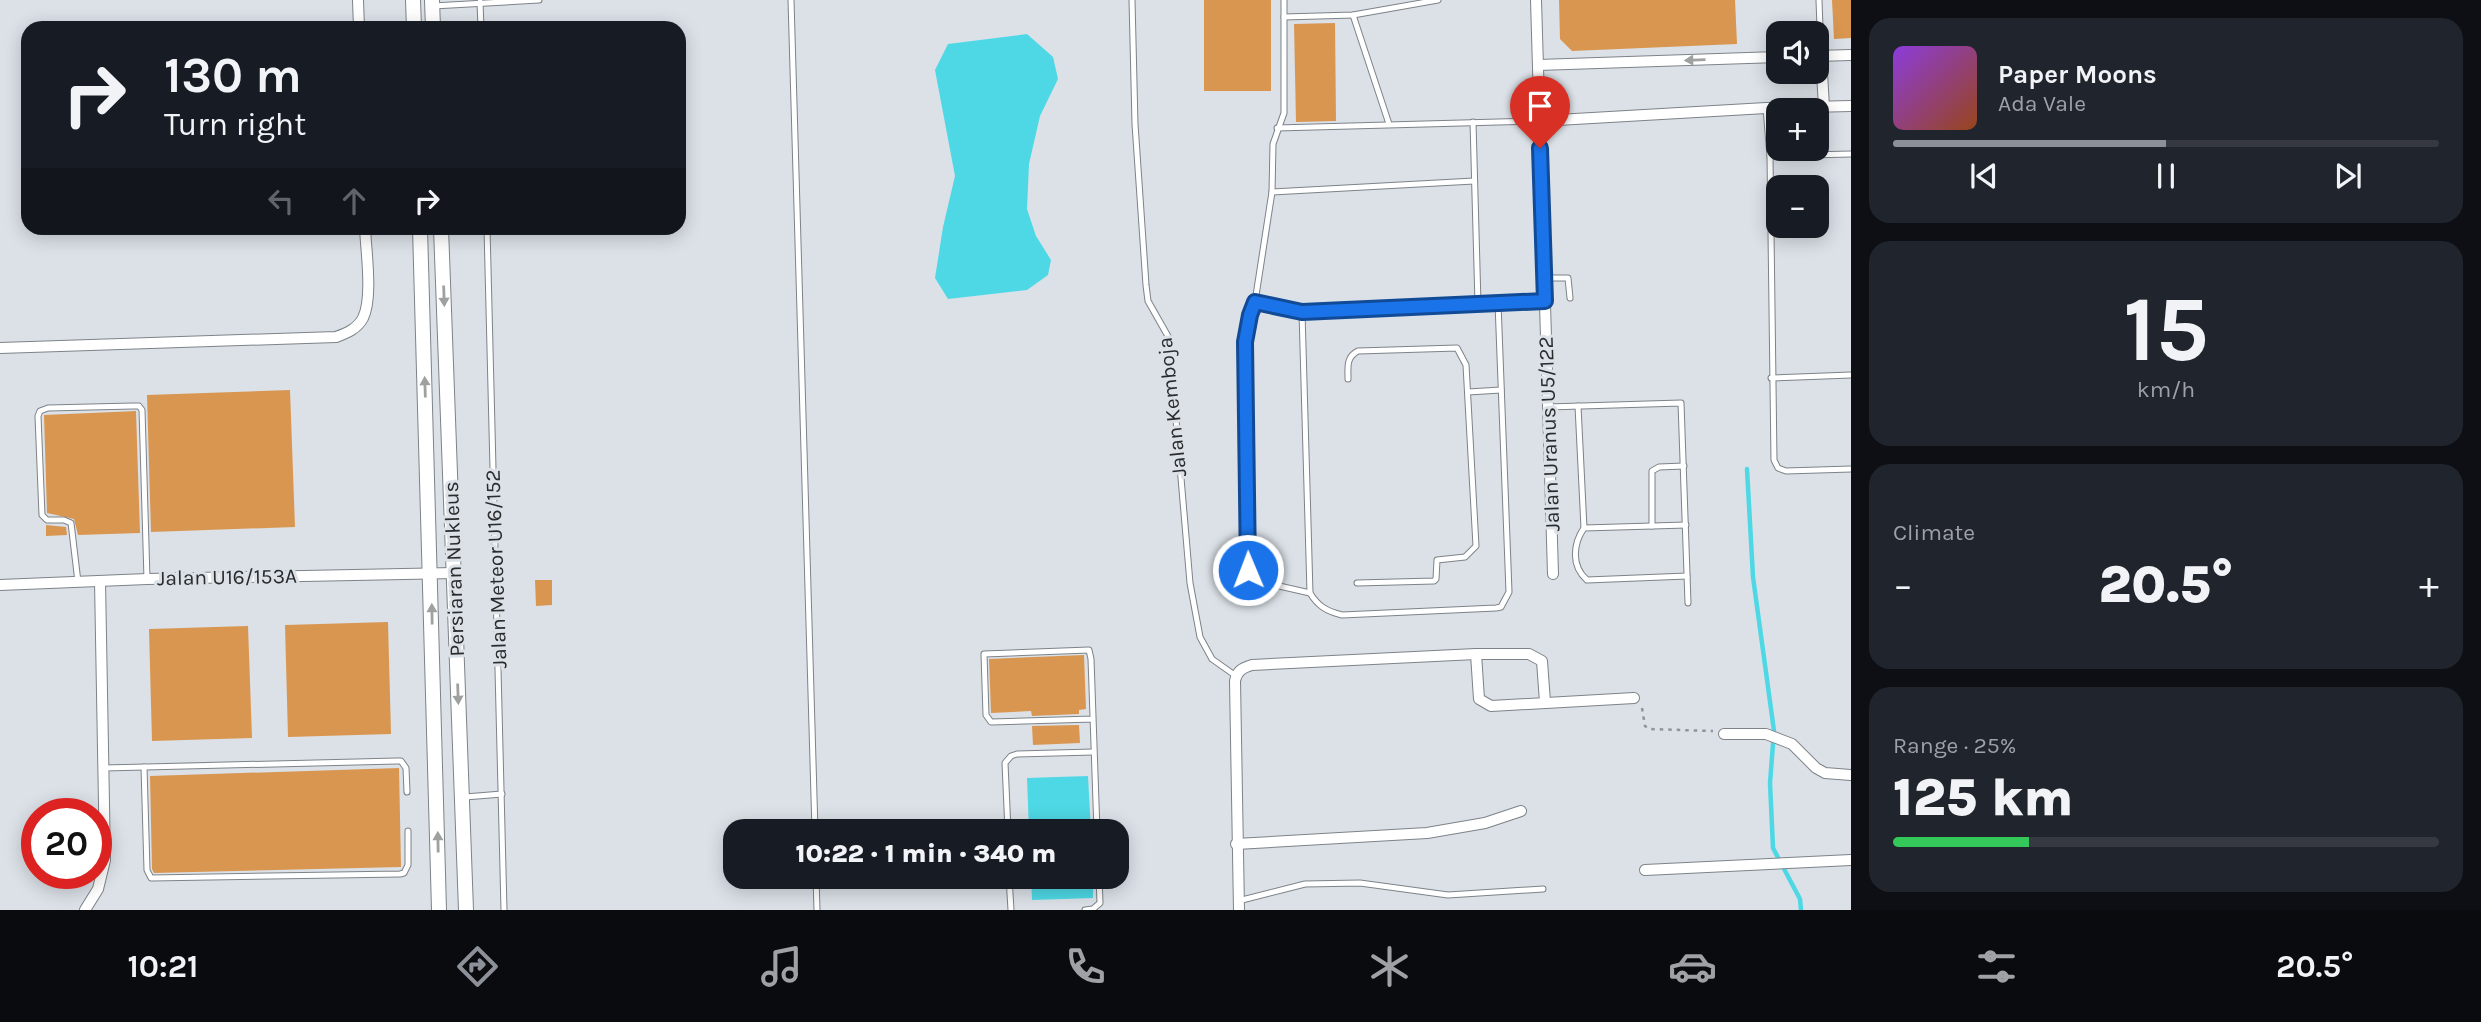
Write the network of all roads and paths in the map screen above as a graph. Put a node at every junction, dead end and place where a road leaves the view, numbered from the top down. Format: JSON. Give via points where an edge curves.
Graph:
{"nodes":[{"id":1,"x":358,"y":0,"type":"edge"},
{"id":2,"x":413,"y":0,"type":"edge"},
{"id":3,"x":538,"y":0,"type":"edge"},
{"id":4,"x":790,"y":0,"type":"edge"},
{"id":5,"x":1132,"y":0,"type":"edge"},
{"id":6,"x":1284,"y":0,"type":"edge"},
{"id":7,"x":1438,"y":0,"type":"edge"},
{"id":8,"x":1536,"y":0,"type":"edge"},
{"id":9,"x":1819,"y":0,"type":"edge"},
{"id":10,"x":480,"y":2,"type":"junction"},
{"id":11,"x":433,"y":3,"type":"edge"},
{"id":12,"x":1353,"y":15,"type":"junction"},
{"id":13,"x":1284,"y":17,"type":"junction"},
{"id":14,"x":359,"y":21,"type":"edge"},
{"id":15,"x":414,"y":21,"type":"edge"},
{"id":16,"x":433,"y":21,"type":"edge"},
{"id":17,"x":481,"y":21,"type":"edge"},
{"id":18,"x":1819,"y":21,"type":"edge"},
{"id":19,"x":1851,"y":55,"type":"edge"},
{"id":20,"x":1829,"y":56,"type":"edge"},
{"id":21,"x":1766,"y":58,"type":"edge"},
{"id":22,"x":1538,"y":65,"type":"junction"},
{"id":23,"x":1851,"y":106,"type":"edge"},
{"id":24,"x":1829,"y":107,"type":"edge"},
{"id":25,"x":1766,"y":108,"type":"edge"},
{"id":26,"x":1540,"y":121,"type":"junction"},
{"id":27,"x":1473,"y":122,"type":"junction"},
{"id":28,"x":1388,"y":124,"type":"junction"},
{"id":29,"x":1278,"y":128,"type":"junction"},
{"id":30,"x":1851,"y":154,"type":"edge"},
{"id":31,"x":1829,"y":155,"type":"edge"},
{"id":32,"x":1770,"y":161,"type":"edge"},
{"id":33,"x":1474,"y":181,"type":"junction"},
{"id":34,"x":1272,"y":192,"type":"junction"},
{"id":35,"x":365,"y":235,"type":"edge"},
{"id":36,"x":420,"y":235,"type":"edge"},
{"id":37,"x":441,"y":235,"type":"edge"},
{"id":38,"x":487,"y":235,"type":"edge"},
{"id":39,"x":1544,"y":278,"type":"junction"},
{"id":40,"x":1570,"y":298,"type":"dead end"},
{"id":41,"x":1545,"y":301,"type":"junction"},
{"id":42,"x":1255,"y":302,"type":"junction"},
{"id":43,"x":1498,"y":303,"type":"junction"},
{"id":44,"x":1478,"y":304,"type":"junction"},
{"id":45,"x":1302,"y":312,"type":"junction"},
{"id":46,"x":0,"y":348,"type":"edge"},
{"id":47,"x":1851,"y":375,"type":"edge"},
{"id":48,"x":1771,"y":378,"type":"junction"},
{"id":49,"x":1348,"y":379,"type":"dead end"},
{"id":50,"x":1501,"y":390,"type":"junction"},
{"id":51,"x":1468,"y":392,"type":"junction"},
{"id":52,"x":1578,"y":406,"type":"junction"},
{"id":53,"x":1548,"y":407,"type":"junction"},
{"id":54,"x":1684,"y":466,"type":"junction"},
{"id":55,"x":1851,"y":469,"type":"edge"},
{"id":56,"x":1685,"y":525,"type":"junction"},
{"id":57,"x":1652,"y":526,"type":"junction"},
{"id":58,"x":1584,"y":528,"type":"junction"},
{"id":59,"x":431,"y":573,"type":"junction"},
{"id":60,"x":454,"y":573,"type":"junction"},
{"id":61,"x":1553,"y":574,"type":"dead end"},
{"id":62,"x":1687,"y":576,"type":"junction"},
{"id":63,"x":147,"y":579,"type":"junction"},
{"id":64,"x":100,"y":581,"type":"junction"},
{"id":65,"x":78,"y":582,"type":"junction"},
{"id":66,"x":1357,"y":583,"type":"dead end"},
{"id":67,"x":0,"y":584,"type":"edge"},
{"id":68,"x":1310,"y":593,"type":"junction"},
{"id":69,"x":1688,"y":603,"type":"dead end"},
{"id":70,"x":1476,"y":654,"type":"junction"},
{"id":71,"x":1236,"y":676,"type":"junction"},
{"id":72,"x":1634,"y":698,"type":"joint"},
{"id":73,"x":1545,"y":702,"type":"junction"},
{"id":74,"x":1093,"y":719,"type":"junction"},
{"id":75,"x":1724,"y":734,"type":"joint"},
{"id":76,"x":1093,"y":752,"type":"junction"},
{"id":77,"x":144,"y":767,"type":"junction"},
{"id":78,"x":104,"y":768,"type":"junction"},
{"id":79,"x":1851,"y":775,"type":"edge"},
{"id":80,"x":407,"y":792,"type":"dead end"},
{"id":81,"x":502,"y":794,"type":"junction"},
{"id":82,"x":461,"y":797,"type":"junction"},
{"id":83,"x":1521,"y":811,"type":"dead end"},
{"id":84,"x":815,"y":819,"type":"edge"},
{"id":85,"x":1007,"y":819,"type":"edge"},
{"id":86,"x":1096,"y":819,"type":"edge"},
{"id":87,"x":408,"y":831,"type":"dead end"},
{"id":88,"x":1236,"y":844,"type":"junction"},
{"id":89,"x":1851,"y":860,"type":"edge"},
{"id":90,"x":1645,"y":870,"type":"dead end"},
{"id":91,"x":816,"y":889,"type":"edge"},
{"id":92,"x":1010,"y":889,"type":"edge"},
{"id":93,"x":1099,"y":889,"type":"edge"},
{"id":94,"x":1543,"y":889,"type":"dead end"},
{"id":95,"x":1238,"y":905,"type":"edge"},
{"id":96,"x":85,"y":910,"type":"edge"},
{"id":97,"x":439,"y":910,"type":"edge"},
{"id":98,"x":466,"y":910,"type":"edge"},
{"id":99,"x":504,"y":910,"type":"edge"},
{"id":100,"x":817,"y":910,"type":"edge"},
{"id":101,"x":1011,"y":910,"type":"edge"},
{"id":102,"x":1085,"y":910,"type":"edge"}],
"edges":[{"from":1,"to":14,"type":"street"},
{"from":2,"to":15,"type":"street"},
{"from":3,"to":10,"type":"lane"},
{"from":4,"to":84,"type":"lane"},
{"from":5,"to":71,"type":"lane","name":"Jalan Kemboja","via":[[1146,285],[1148,301],[1169,338],[1190,583],[1200,637],[1220,667]]},
{"from":6,"to":13,"type":"lane"},
{"from":7,"to":12,"type":"lane"},
{"from":8,"to":22,"type":"street","name":"Jalan Uranus U5/122"},
{"from":9,"to":18,"type":"lane"},
{"from":10,"to":11,"type":"lane"},
{"from":10,"to":17,"type":"lane"},
{"from":11,"to":16,"type":"street"},
{"from":12,"to":13,"type":"lane"},
{"from":12,"to":28,"type":"lane"},
{"from":13,"to":29,"type":"lane","via":[[1284,113]]},
{"from":19,"to":20,"type":"street"},
{"from":21,"to":22,"type":"street","one_way":true},
{"from":22,"to":26,"type":"street","name":"Jalan Uranus U5/122"},
{"from":23,"to":24,"type":"street"},
{"from":25,"to":26,"type":"street"},
{"from":26,"to":27,"type":"lane"},
{"from":26,"to":39,"type":"street","name":"Jalan Uranus U5/122"},
{"from":27,"to":28,"type":"lane"},
{"from":27,"to":33,"type":"lane"},
{"from":28,"to":29,"type":"lane"},
{"from":29,"to":34,"type":"lane"},
{"from":30,"to":31,"type":"lane"},
{"from":32,"to":48,"type":"lane"},
{"from":33,"to":34,"type":"lane"},
{"from":33,"to":44,"type":"lane"},
{"from":34,"to":42,"type":"lane"},
{"from":35,"to":46,"type":"street","via":[[367,305],[349,333]]},
{"from":59,"to":36,"type":"street","name":"Persiaran Nukleus","one_way":true},
{"from":37,"to":60,"type":"street","name":"Persiaran Nukleus","one_way":true},
{"from":38,"to":81,"type":"lane","name":"Jalan Meteor U16/152"},
{"from":39,"to":40,"type":"lane","via":[[1567,278]]},
{"from":39,"to":41,"type":"street","name":"Jalan Uranus U5/122"},
{"from":41,"to":43,"type":"lane"},
{"from":41,"to":53,"type":"street","name":"Jalan Uranus U5/122"},
{"from":42,"to":45,"type":"lane"},
{"from":42,"to":68,"type":"lane","via":[[1245,342],[1248,570],[1253,580]]},
{"from":43,"to":44,"type":"lane"},
{"from":43,"to":50,"type":"lane"},
{"from":44,"to":45,"type":"lane"},
{"from":45,"to":68,"type":"lane"},
{"from":47,"to":48,"type":"lane"},
{"from":48,"to":55,"type":"lane","via":[[1778,468]]},
{"from":49,"to":51,"type":"lane","via":[[1349,360],[1357,351],[1451,346],[1466,365]]},
{"from":50,"to":51,"type":"lane"},
{"from":50,"to":68,"type":"lane","via":[[1509,592],[1501,607],[1342,615],[1328,612]]},
{"from":51,"to":66,"type":"lane","via":[[1476,546],[1465,557],[1437,560],[1434,581]]},
{"from":52,"to":53,"type":"lane"},
{"from":52,"to":54,"type":"lane","via":[[1681,403]]},
{"from":52,"to":58,"type":"lane"},
{"from":53,"to":61,"type":"street","name":"Jalan Uranus U5/122"},
{"from":54,"to":56,"type":"lane"},
{"from":54,"to":57,"type":"lane","via":[[1652,471]]},
{"from":56,"to":57,"type":"lane"},
{"from":56,"to":62,"type":"lane"},
{"from":57,"to":58,"type":"lane"},
{"from":58,"to":62,"type":"lane","via":[[1575,551],[1576,563],[1587,579]]},
{"from":59,"to":60,"type":"street","name":"Jalan U16/153A"},
{"from":59,"to":63,"type":"street","name":"Jalan U16/153A"},
{"from":97,"to":59,"type":"street","name":"Persiaran Nukleus","one_way":true},
{"from":60,"to":82,"type":"street","name":"Persiaran Nukleus","one_way":true},
{"from":62,"to":69,"type":"lane"},
{"from":63,"to":64,"type":"street","name":"Jalan U16/153A"},
{"from":63,"to":65,"type":"lane","via":[[142,410],[139,406],[48,408],[38,416],[42,515],[71,523]]},
{"from":64,"to":65,"type":"street","name":"Jalan U16/153A"},
{"from":64,"to":78,"type":"street"},
{"from":65,"to":67,"type":"street","name":"Jalan U16/153A"},
{"from":70,"to":71,"type":"street","via":[[1252,665]]},
{"from":70,"to":73,"type":"street","via":[[1536,656],[1542,661]]},
{"from":70,"to":73,"type":"street","via":[[1477,687],[1483,703]]},
{"from":71,"to":88,"type":"street"},
{"from":72,"to":73,"type":"street"},
{"from":72,"to":75,"type":"path","via":[[1641,703],[1649,729]]},
{"from":74,"to":74,"type":"lane","via":[[991,722],[986,715],[984,654],[1089,650]]},
{"from":74,"to":76,"type":"lane"},
{"from":75,"to":79,"type":"street","via":[[1766,734],[1792,744],[1825,773]]},
{"from":76,"to":85,"type":"lane","via":[[1010,756],[1005,763]]},
{"from":76,"to":86,"type":"lane"},
{"from":77,"to":78,"type":"lane"},
{"from":77,"to":80,"type":"lane","via":[[397,761],[406,768]]},
{"from":77,"to":87,"type":"lane","via":[[151,878],[400,874],[408,865]]},
{"from":78,"to":96,"type":"street","via":[[106,860]]},
{"from":81,"to":82,"type":"lane"},
{"from":81,"to":99,"type":"lane","name":"Jalan Meteor U16/152"},
{"from":82,"to":98,"type":"street","name":"Persiaran Nukleus"},
{"from":83,"to":88,"type":"street","via":[[1427,833]]},
{"from":88,"to":95,"type":"street"},
{"from":89,"to":90,"type":"street"},
{"from":91,"to":100,"type":"lane"},
{"from":92,"to":101,"type":"lane"},
{"from":93,"to":102,"type":"lane","via":[[1100,904]]},
{"from":94,"to":95,"type":"lane","via":[[1448,895],[1360,883],[1306,884]]}]}
